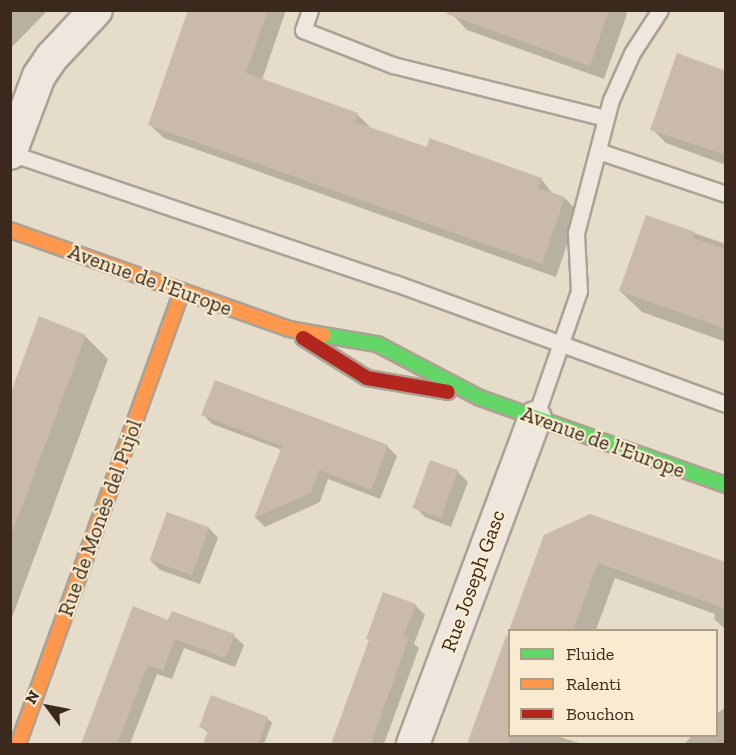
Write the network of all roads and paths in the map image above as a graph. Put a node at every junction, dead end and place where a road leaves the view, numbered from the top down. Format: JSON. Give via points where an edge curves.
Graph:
{"nodes":[{"id":1,"x":96,"y":10,"type":"edge"},
{"id":2,"x":310,"y":10,"type":"edge"},
{"id":3,"x":660,"y":10,"type":"edge"},
{"id":4,"x":606,"y":118,"type":"junction"},
{"id":5,"x":598,"y":151,"type":"junction"},
{"id":6,"x":10,"y":153,"type":"edge"},
{"id":7,"x":726,"y":195,"type":"edge"},
{"id":8,"x":10,"y":230,"type":"edge"},
{"id":9,"x":182,"y":291,"type":"junction"},
{"id":10,"x":289,"y":329,"type":"junction"},
{"id":11,"x":559,"y":343,"type":"junction"},
{"id":12,"x":480,"y":398,"type":"junction"},
{"id":13,"x":726,"y":404,"type":"edge"},
{"id":14,"x":535,"y":418,"type":"junction"},
{"id":15,"x":726,"y":486,"type":"edge"},
{"id":16,"x":18,"y":744,"type":"edge"},
{"id":17,"x":413,"y":744,"type":"edge"}],
"edges":[{"from":1,"to":6,"type":"street","via":[[39,76]]},
{"from":2,"to":4,"type":"lane","via":[[303,30],[393,65]]},
{"from":3,"to":4,"type":"lane","via":[[632,53]]},
{"from":4,"to":5,"type":"lane"},
{"from":5,"to":7,"type":"lane"},
{"from":5,"to":11,"type":"lane","via":[[576,233],[579,291]]},
{"from":6,"to":11,"type":"lane"},
{"from":8,"to":9,"type":"street","name":"Avenue de l'Europe"},
{"from":9,"to":10,"type":"street","name":"Avenue de l'Europe"},
{"from":9,"to":16,"type":"street","name":"Rue de Monès del Pujol"},
{"from":10,"to":12,"type":"street","name":"Avenue de l'Europe","via":[[377,344]]},
{"from":10,"to":12,"type":"street","name":"Avenue de l'Europe","via":[[367,378]]},
{"from":11,"to":13,"type":"lane"},
{"from":11,"to":14,"type":"lane"},
{"from":12,"to":14,"type":"street","name":"Avenue de l'Europe"},
{"from":14,"to":15,"type":"street","name":"Avenue de l'Europe"},
{"from":14,"to":17,"type":"street","name":"Rue Joseph Gasc"}]}
